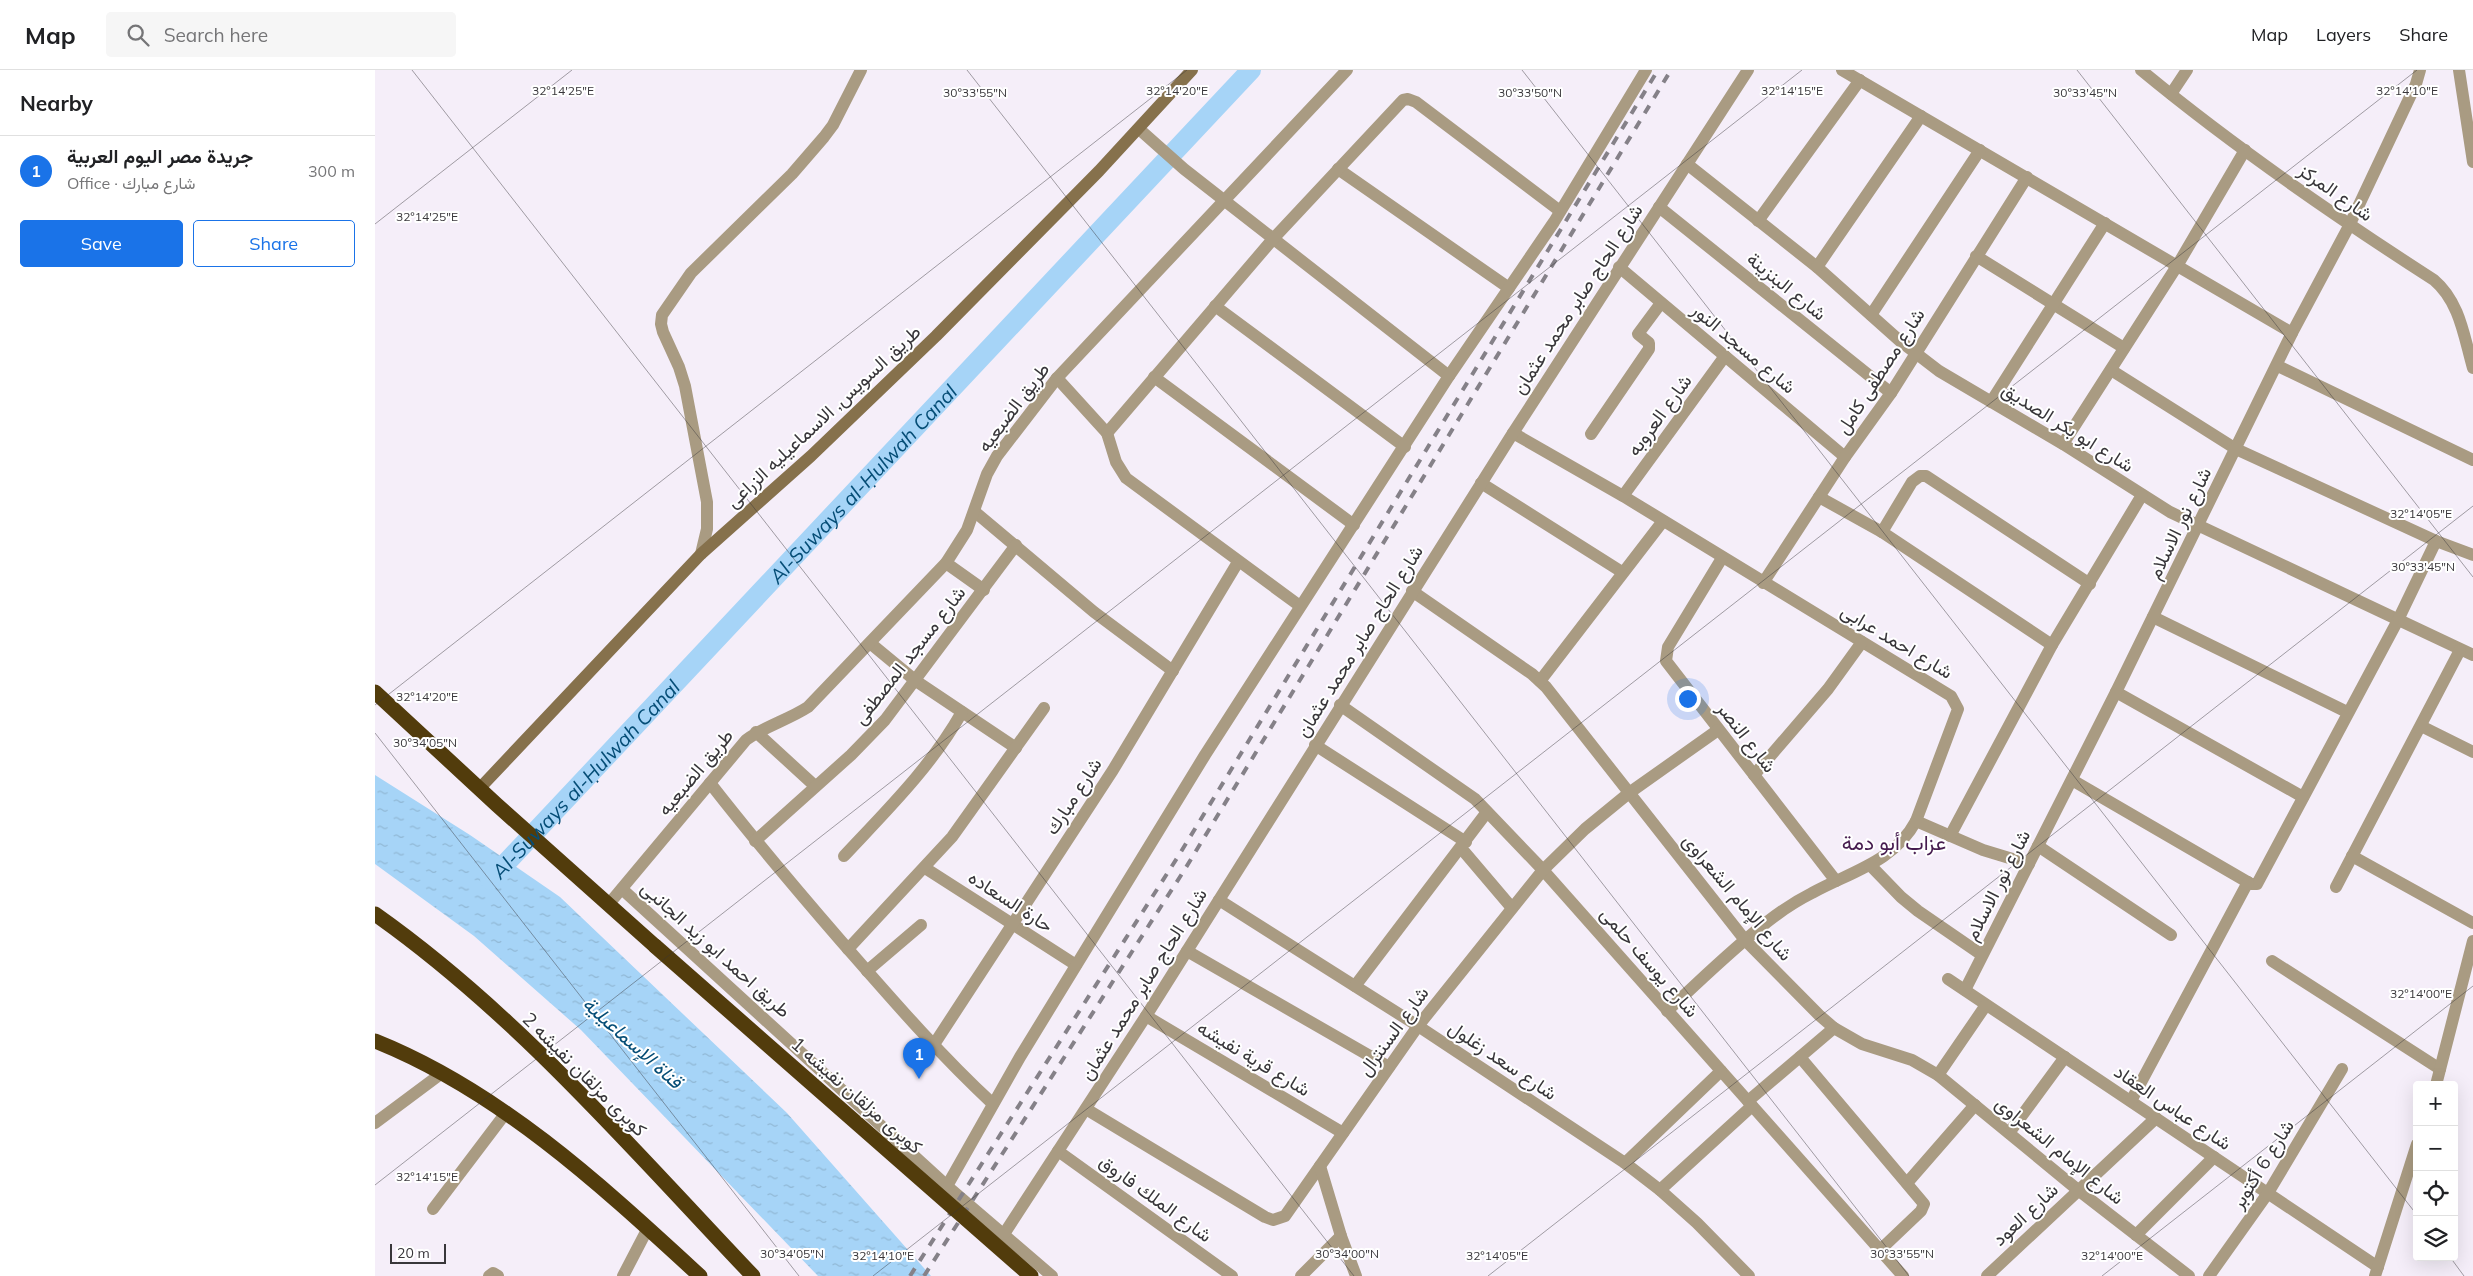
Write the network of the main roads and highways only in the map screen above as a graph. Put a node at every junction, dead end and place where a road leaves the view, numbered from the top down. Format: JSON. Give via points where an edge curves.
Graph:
{"nodes":[{"id":1,"x":1192,"y":70,"type":"edge"},
{"id":2,"x":375,"y":692,"type":"edge"},
{"id":3,"x":480,"y":788,"type":"junction"},
{"id":4,"x":375,"y":914,"type":"edge"},
{"id":5,"x":375,"y":1041,"type":"edge"},
{"id":6,"x":700,"y":1276,"type":"edge"},
{"id":7,"x":753,"y":1276,"type":"edge"},
{"id":8,"x":1031,"y":1276,"type":"edge"}],
"edges":[{"from":1,"to":3,"type":"main road","name":"طريق السويس, الاسماعيليه الزراعى","via":[[1139,129],[937,336],[811,456],[701,554]]},
{"from":2,"to":3,"type":"highway","name":"كوبرى مزلقان نفيشه 1"},
{"from":3,"to":8,"type":"highway","name":"كوبرى مزلقان نفيشه 1","bridge":true,"via":[[583,883]]},
{"from":4,"to":7,"type":"highway","name":"كوبرى مزلقان نفيشه 2","via":[[424,949],[487,1003],[549,1063]]},
{"from":5,"to":6,"type":"highway","via":[[409,1054],[505,1114],[600,1185]]}]}
